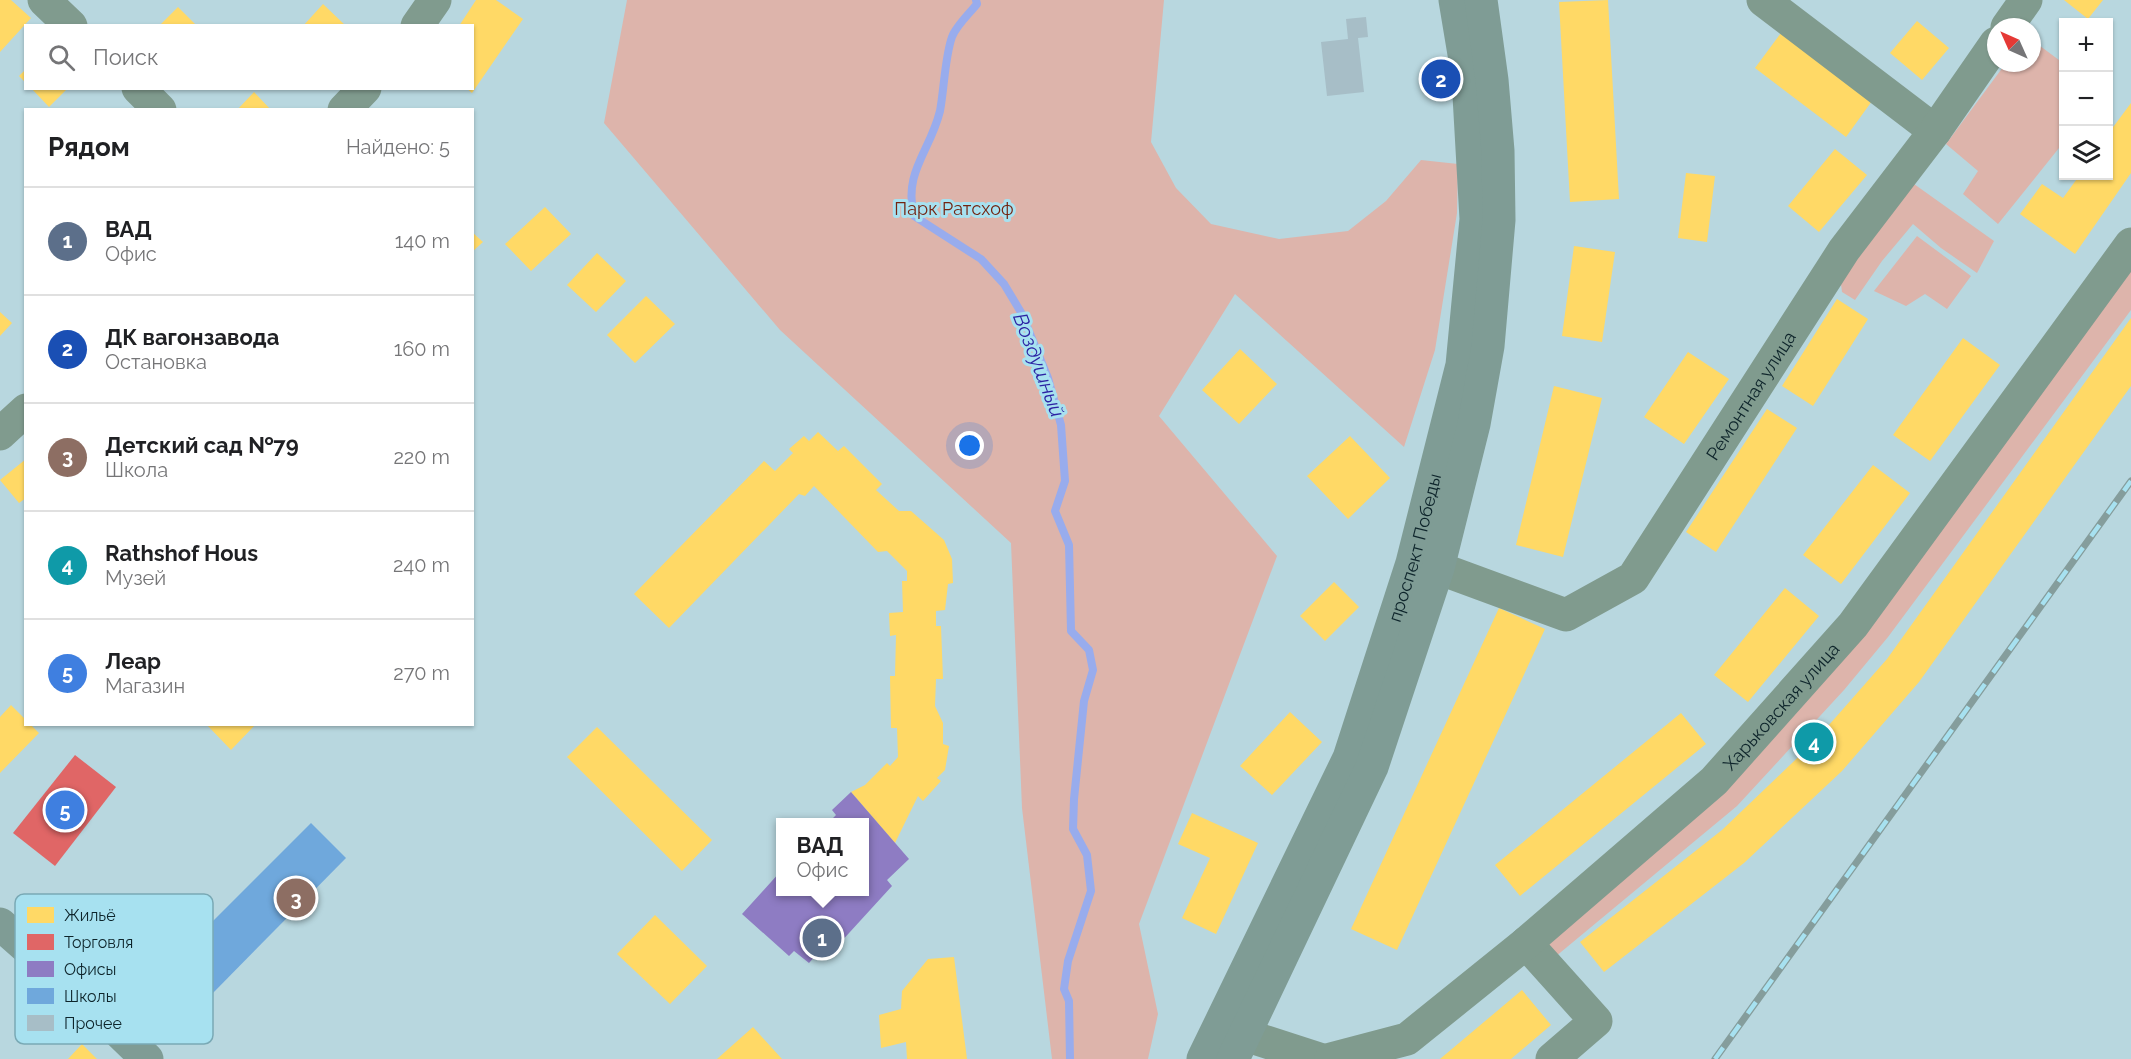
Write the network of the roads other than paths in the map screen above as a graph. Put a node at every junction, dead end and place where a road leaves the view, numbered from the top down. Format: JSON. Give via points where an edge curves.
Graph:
{"nodes":[{"id":1,"x":44,"y":0,"type":"edge"},
{"id":2,"x":435,"y":0,"type":"edge"},
{"id":3,"x":1455,"y":0,"type":"edge"},
{"id":4,"x":1481,"y":0,"type":"edge"},
{"id":5,"x":1763,"y":0,"type":"edge"},
{"id":6,"x":2026,"y":0,"type":"edge"},
{"id":7,"x":2013,"y":18,"type":"edge"},
{"id":8,"x":69,"y":24,"type":"edge"},
{"id":9,"x":418,"y":24,"type":"edge"},
{"id":10,"x":1987,"y":56,"type":"edge"},
{"id":11,"x":140,"y":90,"type":"edge"},
{"id":12,"x":363,"y":90,"type":"edge"},
{"id":13,"x":158,"y":108,"type":"edge"},
{"id":14,"x":346,"y":108,"type":"edge"},
{"id":15,"x":1935,"y":131,"type":"junction"},
{"id":16,"x":2131,"y":243,"type":"edge"},
{"id":17,"x":24,"y":412,"type":"edge"},
{"id":18,"x":1,"y":432,"type":"edge"},
{"id":19,"x":1438,"y":568,"type":"junction"},
{"id":20,"x":0,"y":924,"type":"edge"},
{"id":21,"x":15,"y":937,"type":"edge"},
{"id":22,"x":1526,"y":943,"type":"junction"},
{"id":23,"x":1232,"y":1039,"type":"edge"},
{"id":24,"x":132,"y":1044,"type":"edge"},
{"id":25,"x":1346,"y":1056,"type":"edge"},
{"id":26,"x":147,"y":1059,"type":"edge"},
{"id":27,"x":1203,"y":1059,"type":"edge"},
{"id":28,"x":1319,"y":1059,"type":"edge"},
{"id":29,"x":1552,"y":1059,"type":"edge"}],
"edges":[{"from":1,"to":8,"type":"street"},
{"from":2,"to":9,"type":"street"},
{"from":3,"to":23,"type":"main road","name":"проспект Победы","via":[[1468,78],[1476,219],[1462,365],[1412,563],[1349,758]]},
{"from":4,"to":19,"type":"main road","name":"проспект Победы","via":[[1498,151],[1497,258],[1482,386]]},
{"from":5,"to":15,"type":"street"},
{"from":6,"to":7,"type":"street"},
{"from":10,"to":15,"type":"street","name":"Ремонтная улица"},
{"from":11,"to":13,"type":"street"},
{"from":12,"to":14,"type":"street"},
{"from":15,"to":19,"type":"street","name":"Ремонтная улица","via":[[1844,250],[1633,578],[1566,615]]},
{"from":16,"to":22,"type":"street","name":"Харьковская улица","via":[[1853,625],[1714,781]]},
{"from":17,"to":18,"type":"street"},
{"from":19,"to":23,"type":"main road","name":"проспект Победы","via":[[1372,767]]},
{"from":20,"to":21,"type":"main road"},
{"from":22,"to":25,"type":"street","name":"Харьковская улица","via":[[1407,1039]]},
{"from":22,"to":29,"type":"street","via":[[1596,1021]]},
{"from":23,"to":27,"type":"main road","name":"проспект Победы"},
{"from":23,"to":28,"type":"street"},
{"from":24,"to":26,"type":"main road"}]}
